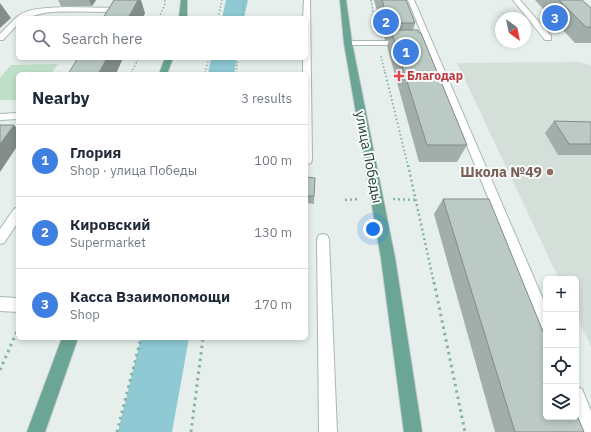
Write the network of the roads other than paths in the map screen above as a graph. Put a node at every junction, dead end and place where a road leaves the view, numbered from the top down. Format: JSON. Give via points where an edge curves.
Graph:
{"nodes":[{"id":1,"x":184,"y":0,"type":"edge"},
{"id":2,"x":307,"y":0,"type":"edge"},
{"id":3,"x":343,"y":0,"type":"edge"},
{"id":4,"x":411,"y":0,"type":"edge"},
{"id":5,"x":516,"y":0,"type":"edge"},
{"id":6,"x":22,"y":16,"type":"edge"},
{"id":7,"x":113,"y":16,"type":"edge"},
{"id":8,"x":183,"y":16,"type":"edge"},
{"id":9,"x":307,"y":16,"type":"edge"},
{"id":10,"x":16,"y":22,"type":"edge"},
{"id":11,"x":0,"y":38,"type":"edge"},
{"id":12,"x":548,"y":38,"type":"dead end"},
{"id":13,"x":348,"y":43,"type":"junction"},
{"id":14,"x":422,"y":43,"type":"junction"},
{"id":15,"x":168,"y":60,"type":"edge"},
{"id":16,"x":307,"y":60,"type":"edge"},
{"id":17,"x":164,"y":72,"type":"edge"},
{"id":18,"x":307,"y":72,"type":"edge"},
{"id":19,"x":16,"y":116,"type":"edge"},
{"id":20,"x":0,"y":117,"type":"edge"},
{"id":21,"x":16,"y":215,"type":"edge"},
{"id":22,"x":0,"y":239,"type":"edge"},
{"id":23,"x":323,"y":239,"type":"dead end"},
{"id":24,"x":0,"y":304,"type":"edge"},
{"id":25,"x":16,"y":304,"type":"edge"},
{"id":26,"x":543,"y":316,"type":"edge"},
{"id":27,"x":69,"y":340,"type":"edge"},
{"id":28,"x":579,"y":402,"type":"edge"},
{"id":29,"x":591,"y":431,"type":"edge"},
{"id":30,"x":36,"y":432,"type":"edge"},
{"id":31,"x":328,"y":432,"type":"edge"},
{"id":32,"x":413,"y":432,"type":"edge"}],
"edges":[{"from":1,"to":8,"type":"main road"},
{"from":2,"to":9,"type":"street"},
{"from":3,"to":13,"type":"main road","name":"улица Победы"},
{"from":4,"to":14,"type":"street"},
{"from":5,"to":12,"type":"street"},
{"from":6,"to":7,"type":"street","via":[[41,8],[118,8]]},
{"from":10,"to":11,"type":"street"},
{"from":13,"to":14,"type":"street"},
{"from":13,"to":32,"type":"main road","name":"улица Победы","via":[[378,199]]},
{"from":14,"to":26,"type":"street"},
{"from":15,"to":17,"type":"main road"},
{"from":16,"to":18,"type":"street"},
{"from":19,"to":20,"type":"street"},
{"from":21,"to":22,"type":"street"},
{"from":23,"to":31,"type":"street"},
{"from":24,"to":25,"type":"street"},
{"from":27,"to":30,"type":"main road"},
{"from":28,"to":29,"type":"street"}]}
